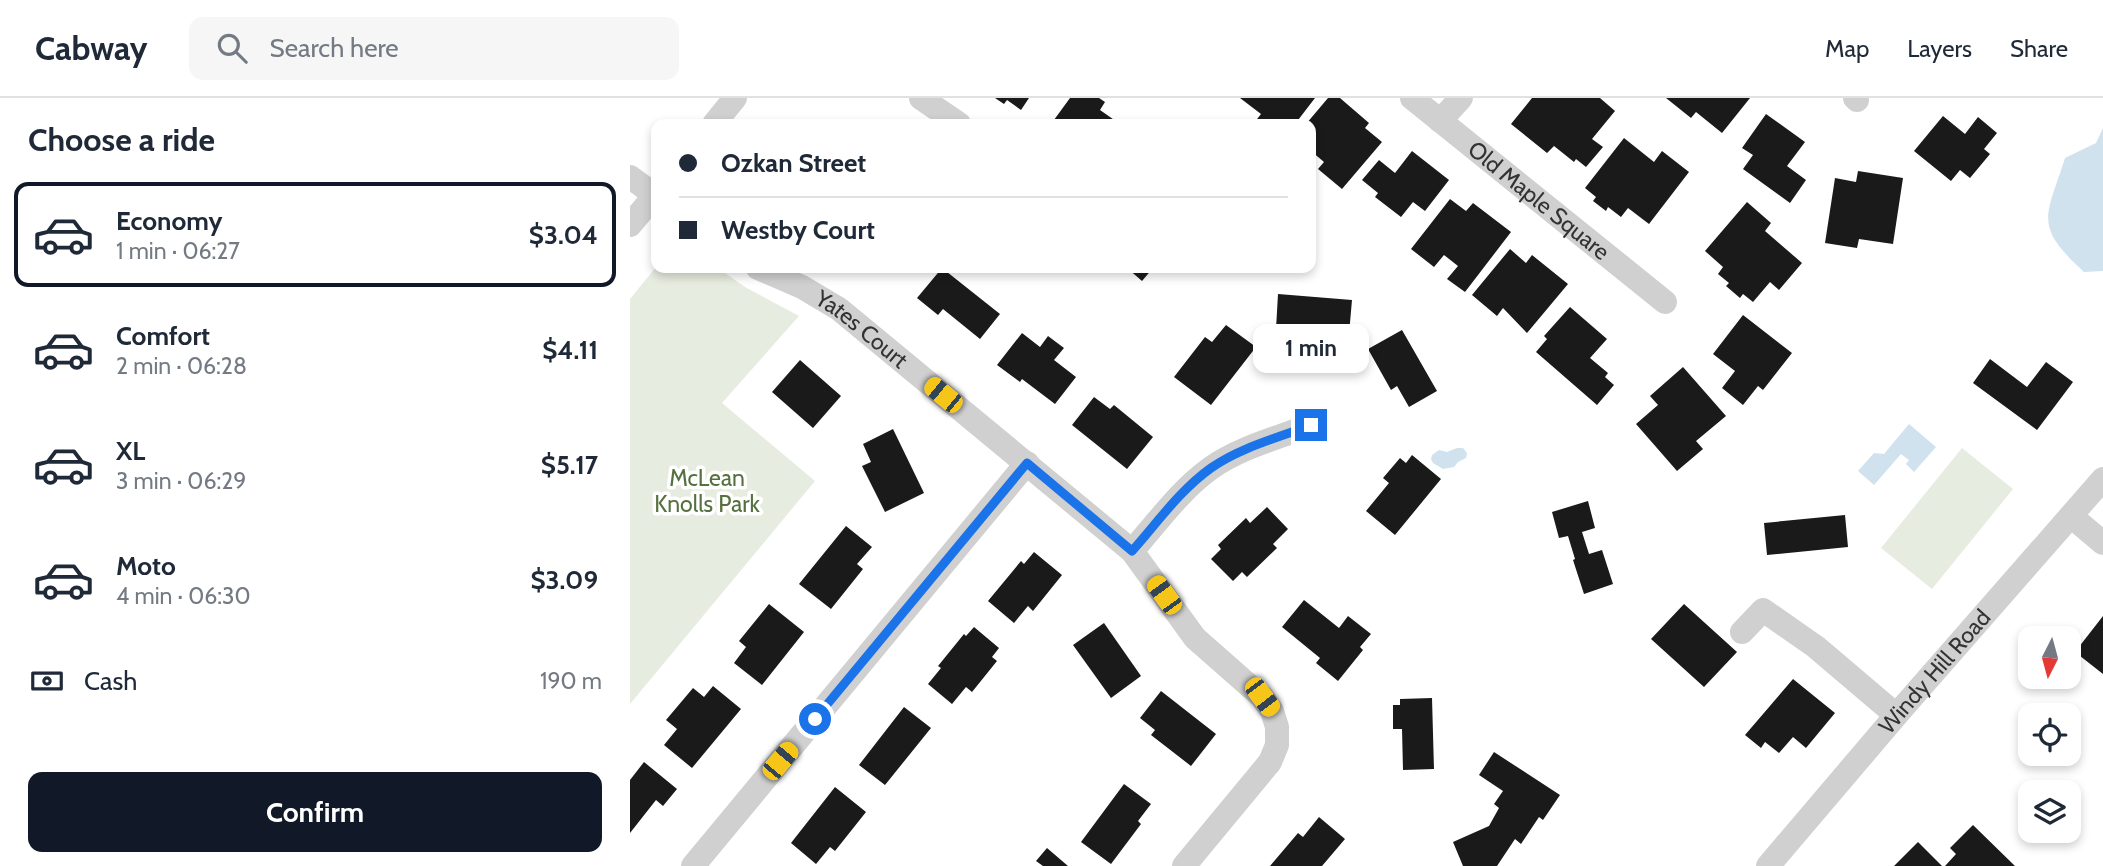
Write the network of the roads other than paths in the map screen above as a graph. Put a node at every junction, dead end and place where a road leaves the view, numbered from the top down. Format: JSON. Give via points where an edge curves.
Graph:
{"nodes":[{"id":1,"x":735,"y":98,"type":"edge"},
{"id":2,"x":920,"y":98,"type":"edge"},
{"id":3,"x":1412,"y":98,"type":"edge"},
{"id":4,"x":1461,"y":98,"type":"edge"},
{"id":5,"x":718,"y":119,"type":"edge"},
{"id":6,"x":952,"y":119,"type":"edge"},
{"id":7,"x":1440,"y":121,"type":"junction"},
{"id":8,"x":630,"y":177,"type":"edge"},
{"id":9,"x":651,"y":192,"type":"edge"},
{"id":10,"x":651,"y":201,"type":"edge"},
{"id":11,"x":630,"y":225,"type":"edge"},
{"id":12,"x":770,"y":273,"type":"edge"},
{"id":13,"x":1665,"y":302,"type":"dead end"},
{"id":14,"x":1311,"y":425,"type":"dead end"},
{"id":15,"x":1027,"y":463,"type":"junction"},
{"id":16,"x":2103,"y":480,"type":"edge"},
{"id":17,"x":2071,"y":516,"type":"junction"},
{"id":18,"x":2103,"y":543,"type":"edge"},
{"id":19,"x":1132,"y":551,"type":"junction"},
{"id":20,"x":1742,"y":632,"type":"dead end"},
{"id":21,"x":1896,"y":715,"type":"junction"},
{"id":22,"x":693,"y":866,"type":"edge"},
{"id":23,"x":1184,"y":866,"type":"edge"},
{"id":24,"x":1768,"y":866,"type":"edge"}],
"edges":[{"from":1,"to":5,"type":"street"},
{"from":2,"to":6,"type":"street"},
{"from":3,"to":7,"type":"street","name":"Old Maple Square"},
{"from":4,"to":7,"type":"street"},
{"from":7,"to":13,"type":"street","name":"Old Maple Square"},
{"from":8,"to":9,"type":"street"},
{"from":10,"to":11,"type":"street"},
{"from":12,"to":15,"type":"street","name":"Yates Court","via":[[839,309]]},
{"from":14,"to":19,"type":"street","via":[[1241,451],[1211,468]]},
{"from":15,"to":19,"type":"street","name":"Yates Court"},
{"from":15,"to":22,"type":"street"},
{"from":16,"to":17,"type":"street","name":"Windy Hill Road"},
{"from":17,"to":18,"type":"street"},
{"from":17,"to":21,"type":"street","name":"Windy Hill Road"},
{"from":19,"to":23,"type":"street","name":"Yates Court","via":[[1195,638],[1262,697],[1277,727],[1277,745],[1270,762]]},
{"from":20,"to":21,"type":"street","via":[[1763,610]]},
{"from":21,"to":24,"type":"street","name":"Windy Hill Road"}]}
